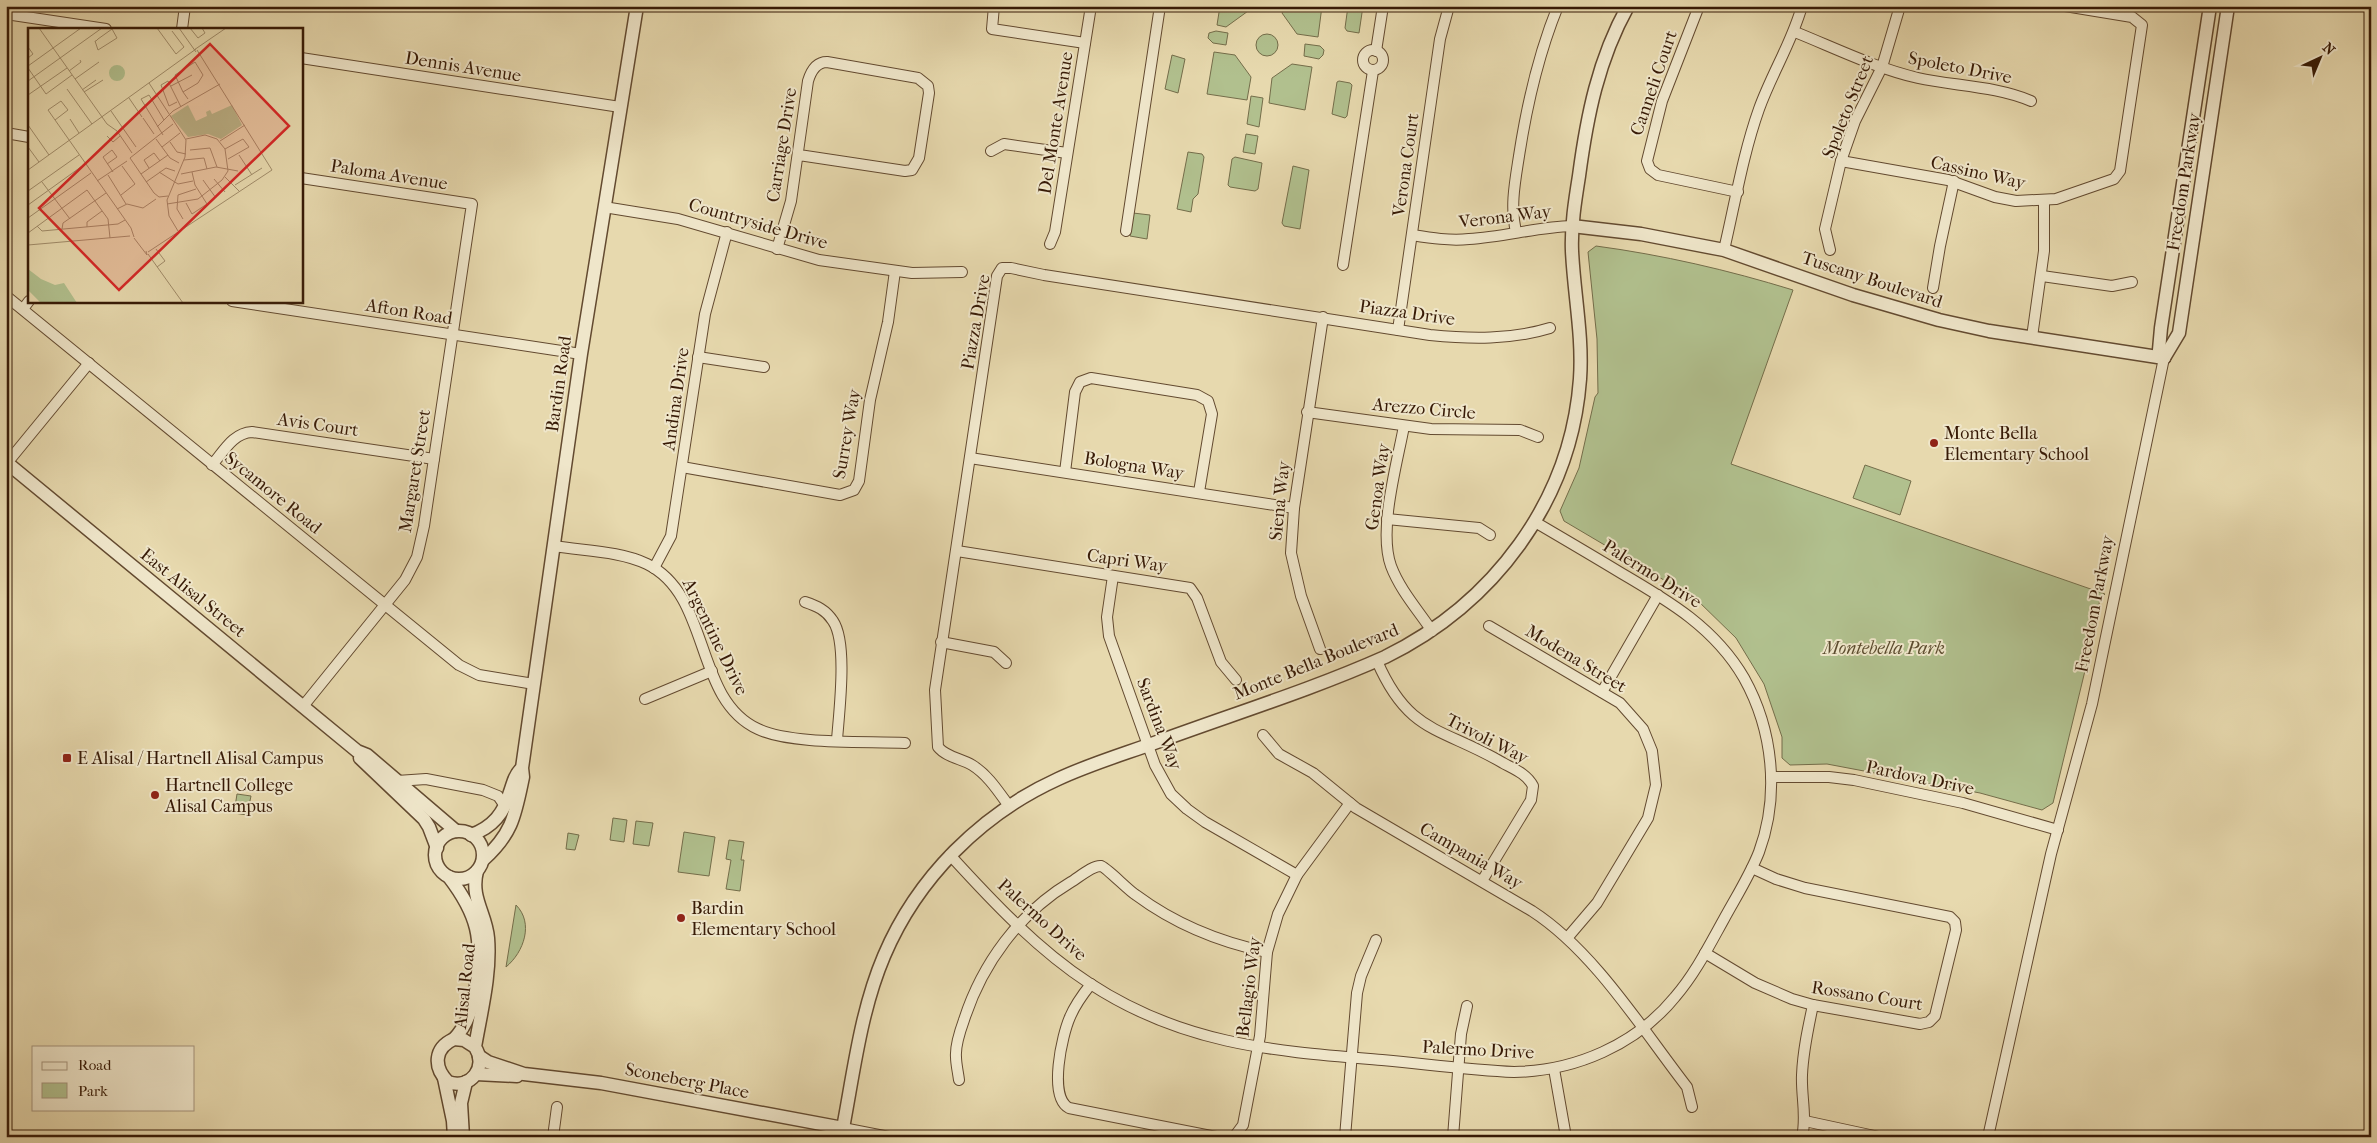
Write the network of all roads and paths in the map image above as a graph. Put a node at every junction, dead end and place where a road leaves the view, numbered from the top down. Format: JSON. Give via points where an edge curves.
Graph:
{"nodes":[{"id":1,"x":185,"y":6,"type":"edge"},
{"id":2,"x":636,"y":6,"type":"edge"},
{"id":3,"x":994,"y":6,"type":"edge"},
{"id":4,"x":1091,"y":6,"type":"edge"},
{"id":5,"x":1160,"y":6,"type":"edge"},
{"id":6,"x":1383,"y":6,"type":"edge"},
{"id":7,"x":1449,"y":6,"type":"edge"},
{"id":8,"x":1558,"y":6,"type":"edge"},
{"id":9,"x":1628,"y":6,"type":"edge"},
{"id":10,"x":1698,"y":6,"type":"edge"},
{"id":11,"x":1802,"y":6,"type":"edge"},
{"id":12,"x":1900,"y":6,"type":"edge"},
{"id":13,"x":2065,"y":6,"type":"edge"},
{"id":14,"x":2210,"y":6,"type":"edge"},
{"id":15,"x":2228,"y":6,"type":"edge"},
{"id":16,"x":6,"y":14,"type":"edge"},
{"id":17,"x":99,"y":28,"type":"edge"},
{"id":18,"x":182,"y":28,"type":"edge"},
{"id":19,"x":1795,"y":32,"type":"junction"},
{"id":20,"x":1085,"y":43,"type":"junction"},
{"id":21,"x":1376,"y":50,"type":"junction"},
{"id":22,"x":302,"y":58,"type":"edge"},
{"id":23,"x":1882,"y":67,"type":"junction"},
{"id":24,"x":1373,"y":71,"type":"junction"},
{"id":25,"x":2030,"y":101,"type":"dead end"},
{"id":26,"x":620,"y":107,"type":"junction"},
{"id":27,"x":6,"y":133,"type":"edge"},
{"id":28,"x":28,"y":137,"type":"edge"},
{"id":29,"x":991,"y":151,"type":"dead end"},
{"id":30,"x":1067,"y":153,"type":"junction"},
{"id":31,"x":799,"y":155,"type":"junction"},
{"id":32,"x":1841,"y":161,"type":"junction"},
{"id":33,"x":302,"y":178,"type":"edge"},
{"id":34,"x":1954,"y":181,"type":"junction"},
{"id":35,"x":1738,"y":192,"type":"junction"},
{"id":36,"x":2044,"y":201,"type":"junction"},
{"id":37,"x":472,"y":204,"type":"joint"},
{"id":38,"x":604,"y":207,"type":"junction"},
{"id":39,"x":1572,"y":226,"type":"junction"},
{"id":40,"x":1126,"y":231,"type":"dead end"},
{"id":41,"x":727,"y":232,"type":"junction"},
{"id":42,"x":1516,"y":232,"type":"junction"},
{"id":43,"x":1412,"y":235,"type":"junction"},
{"id":44,"x":1050,"y":244,"type":"dead end"},
{"id":45,"x":777,"y":249,"type":"junction"},
{"id":46,"x":1724,"y":250,"type":"junction"},
{"id":47,"x":1830,"y":250,"type":"dead end"},
{"id":48,"x":1343,"y":265,"type":"dead end"},
{"id":49,"x":895,"y":271,"type":"junction"},
{"id":50,"x":962,"y":272,"type":"dead end"},
{"id":51,"x":2042,"y":276,"type":"junction"},
{"id":52,"x":2132,"y":282,"type":"dead end"},
{"id":53,"x":1933,"y":288,"type":"dead end"},
{"id":54,"x":6,"y":296,"type":"edge"},
{"id":55,"x":238,"y":302,"type":"edge"},
{"id":56,"x":26,"y":305,"type":"edge"},
{"id":57,"x":1323,"y":318,"type":"junction"},
{"id":58,"x":1550,"y":328,"type":"dead end"},
{"id":59,"x":1398,"y":330,"type":"junction"},
{"id":60,"x":453,"y":335,"type":"junction"},
{"id":61,"x":2032,"y":337,"type":"junction"},
{"id":62,"x":581,"y":354,"type":"junction"},
{"id":63,"x":698,"y":357,"type":"junction"},
{"id":64,"x":2164,"y":358,"type":"junction"},
{"id":65,"x":89,"y":363,"type":"junction"},
{"id":66,"x":764,"y":367,"type":"dead end"},
{"id":67,"x":1307,"y":412,"type":"junction"},
{"id":68,"x":1404,"y":426,"type":"junction"},
{"id":69,"x":1538,"y":437,"type":"dead end"},
{"id":70,"x":970,"y":458,"type":"junction"},
{"id":71,"x":434,"y":459,"type":"junction"},
{"id":72,"x":7,"y":462,"type":"edge"},
{"id":73,"x":212,"y":465,"type":"junction"},
{"id":74,"x":682,"y":467,"type":"junction"},
{"id":75,"x":1065,"y":472,"type":"junction"},
{"id":76,"x":1199,"y":492,"type":"junction"},
{"id":77,"x":1294,"y":508,"type":"junction"},
{"id":78,"x":1388,"y":519,"type":"junction"},
{"id":79,"x":1535,"y":522,"type":"junction"},
{"id":80,"x":1490,"y":535,"type":"dead end"},
{"id":81,"x":554,"y":546,"type":"junction"},
{"id":82,"x":957,"y":551,"type":"junction"},
{"id":83,"x":654,"y":568,"type":"junction"},
{"id":84,"x":1113,"y":576,"type":"junction"},
{"id":85,"x":1658,"y":595,"type":"junction"},
{"id":86,"x":805,"y":602,"type":"dead end"},
{"id":87,"x":386,"y":606,"type":"junction"},
{"id":88,"x":1489,"y":626,"type":"dead end"},
{"id":89,"x":1432,"y":631,"type":"junction"},
{"id":90,"x":941,"y":642,"type":"junction"},
{"id":91,"x":1320,"y":649,"type":"dead end"},
{"id":92,"x":1377,"y":661,"type":"junction"},
{"id":93,"x":1006,"y":663,"type":"dead end"},
{"id":94,"x":712,"y":671,"type":"junction"},
{"id":95,"x":1236,"y":680,"type":"dead end"},
{"id":96,"x":534,"y":684,"type":"junction"},
{"id":97,"x":1602,"y":692,"type":"junction"},
{"id":98,"x":644,"y":699,"type":"dead end"},
{"id":99,"x":304,"y":705,"type":"junction"},
{"id":100,"x":1263,"y":735,"type":"dead end"},
{"id":101,"x":837,"y":740,"type":"junction"},
{"id":102,"x":905,"y":743,"type":"dead end"},
{"id":103,"x":1149,"y":745,"type":"junction"},
{"id":104,"x":357,"y":751,"type":"junction"},
{"id":105,"x":522,"y":768,"type":"junction"},
{"id":106,"x":1771,"y":777,"type":"junction"},
{"id":107,"x":426,"y":779,"type":"junction"},
{"id":108,"x":397,"y":781,"type":"junction"},
{"id":109,"x":420,"y":801,"type":"junction"},
{"id":110,"x":1350,"y":803,"type":"junction"},
{"id":111,"x":505,"y":806,"type":"junction"},
{"id":112,"x":1009,"y":806,"type":"junction"},
{"id":113,"x":2058,"y":830,"type":"junction"},
{"id":114,"x":456,"y":831,"type":"junction"},
{"id":115,"x":471,"y":835,"type":"junction"},
{"id":116,"x":437,"y":848,"type":"junction"},
{"id":117,"x":950,"y":856,"type":"junction"},
{"id":118,"x":480,"y":865,"type":"junction"},
{"id":119,"x":1752,"y":868,"type":"junction"},
{"id":120,"x":1297,"y":875,"type":"junction"},
{"id":121,"x":449,"y":877,"type":"junction"},
{"id":122,"x":1482,"y":881,"type":"junction"},
{"id":123,"x":1019,"y":925,"type":"junction"},
{"id":124,"x":1568,"y":937,"type":"junction"},
{"id":125,"x":1376,"y":940,"type":"dead end"},
{"id":126,"x":1267,"y":952,"type":"junction"},
{"id":127,"x":1705,"y":953,"type":"junction"},
{"id":128,"x":1091,"y":984,"type":"junction"},
{"id":129,"x":1813,"y":1005,"type":"junction"},
{"id":130,"x":1467,"y":1006,"type":"dead end"},
{"id":131,"x":1643,"y":1029,"type":"junction"},
{"id":132,"x":454,"y":1039,"type":"junction"},
{"id":133,"x":1258,"y":1048,"type":"junction"},
{"id":134,"x":477,"y":1051,"type":"junction"},
{"id":135,"x":1350,"y":1057,"type":"junction"},
{"id":136,"x":1458,"y":1066,"type":"junction"},
{"id":137,"x":1554,"y":1068,"type":"junction"},
{"id":138,"x":524,"y":1074,"type":"junction"},
{"id":139,"x":444,"y":1078,"type":"junction"},
{"id":140,"x":471,"y":1078,"type":"junction"},
{"id":141,"x":959,"y":1080,"type":"dead end"},
{"id":142,"x":557,"y":1106,"type":"dead end"},
{"id":143,"x":1692,"y":1108,"type":"dead end"},
{"id":144,"x":1805,"y":1121,"type":"junction"},
{"id":145,"x":843,"y":1128,"type":"junction"},
{"id":146,"x":454,"y":1137,"type":"edge"},
{"id":147,"x":463,"y":1137,"type":"edge"},
{"id":148,"x":553,"y":1137,"type":"edge"},
{"id":149,"x":889,"y":1137,"type":"edge"},
{"id":150,"x":1216,"y":1137,"type":"edge"},
{"id":151,"x":1234,"y":1137,"type":"edge"},
{"id":152,"x":1345,"y":1137,"type":"edge"},
{"id":153,"x":1453,"y":1137,"type":"edge"},
{"id":154,"x":1566,"y":1137,"type":"edge"},
{"id":155,"x":1802,"y":1137,"type":"edge"},
{"id":156,"x":1879,"y":1137,"type":"edge"},
{"id":157,"x":1988,"y":1137,"type":"edge"}],
"edges":[{"from":1,"to":18,"type":"street"},
{"from":2,"to":26,"type":"street","name":"Bardin Road"},
{"from":3,"to":20,"type":"street","via":[[992,29]]},
{"from":4,"to":20,"type":"street","name":"Del Monte Avenue"},
{"from":5,"to":40,"type":"street"},
{"from":6,"to":21,"type":"street"},
{"from":7,"to":43,"type":"street","name":"Verona Court","via":[[1440,39]]},
{"from":8,"to":42,"type":"street","via":[[1530,91],[1513,196]]},
{"from":9,"to":39,"type":"street","name":"Monte Bella Boulevard","via":[[1605,53],[1593,93]]},
{"from":10,"to":35,"type":"street","name":"Canneli Court","via":[[1662,101],[1647,161],[1650,169],[1658,175]]},
{"from":11,"to":19,"type":"street"},
{"from":12,"to":23,"type":"street","name":"Spoleto Street"},
{"from":13,"to":36,"type":"street","name":"Cassino Way","via":[[2132,16],[2142,28],[2120,171],[2114,179]]},
{"from":14,"to":64,"type":"street","name":"Freedom Parkway","via":[[2161,328],[2159,350]]},
{"from":15,"to":64,"type":"street","name":"Freedom Parkway","via":[[2179,333]]},
{"from":16,"to":17,"type":"street"},
{"from":19,"to":23,"type":"street","name":"Spoleto Drive"},
{"from":19,"to":35,"type":"street","via":[[1760,107]]},
{"from":20,"to":30,"type":"street","name":"Del Monte Avenue"},
{"from":21,"to":24,"type":"street","via":[[1383,60],[1380,68]]},
{"from":21,"to":24,"type":"street","via":[[1366,52],[1363,58],[1364,66]]},
{"from":22,"to":26,"type":"street","name":"Dennis Avenue"},
{"from":23,"to":25,"type":"street","name":"Spoleto Drive","via":[[1936,82],[2017,95]]},
{"from":23,"to":32,"type":"street","name":"Spoleto Street"},
{"from":24,"to":48,"type":"street"},
{"from":26,"to":38,"type":"street","name":"Bardin Road"},
{"from":27,"to":28,"type":"street"},
{"from":29,"to":30,"type":"street","via":[[1004,144]]},
{"from":30,"to":44,"type":"street","name":"Del Monte Avenue","via":[[1055,232]]},
{"from":31,"to":31,"type":"street","name":"Carriage Drive","via":[[912,170],[919,158],[930,93],[928,86],[921,78],[827,62],[818,64],[810,75]]},
{"from":31,"to":45,"type":"street","name":"Carriage Drive","via":[[791,201]]},
{"from":32,"to":34,"type":"street","name":"Cassino Way"},
{"from":32,"to":47,"type":"street","name":"Spoleto Street","via":[[1826,229]]},
{"from":33,"to":37,"type":"street","name":"Paloma Avenue"},
{"from":34,"to":36,"type":"street","name":"Cassino Way","via":[[2006,200]]},
{"from":34,"to":53,"type":"street"},
{"from":35,"to":46,"type":"street"},
{"from":36,"to":51,"type":"street"},
{"from":37,"to":60,"type":"street","name":"Margaret Street"},
{"from":38,"to":41,"type":"street","name":"Countryside Drive","via":[[678,219]]},
{"from":38,"to":62,"type":"street","name":"Bardin Road"},
{"from":39,"to":42,"type":"street","name":"Verona Way"},
{"from":39,"to":46,"type":"street","name":"Tuscany Boulevard","via":[[1641,234]]},
{"from":39,"to":79,"type":"street","name":"Monte Bella Boulevard","via":[[1581,343],[1579,389],[1564,459]]},
{"from":41,"to":45,"type":"street","name":"Countryside Drive"},
{"from":41,"to":63,"type":"street","name":"Andina Drive"},
{"from":42,"to":43,"type":"street","name":"Verona Way","via":[[1469,240]]},
{"from":43,"to":59,"type":"street","name":"Verona Court"},
{"from":45,"to":49,"type":"street","name":"Countryside Drive","via":[[818,260]]},
{"from":46,"to":61,"type":"street","name":"Tuscany Boulevard","via":[[1891,307],[1939,320]]},
{"from":49,"to":50,"type":"street","name":"Countryside Drive"},
{"from":49,"to":74,"type":"street","name":"Surrey Way","via":[[888,322],[870,400],[859,481],[854,490],[840,495]]},
{"from":51,"to":52,"type":"street","via":[[2112,286]]},
{"from":51,"to":61,"type":"street"},
{"from":54,"to":56,"type":"street","name":"Sycamore Road"},
{"from":55,"to":60,"type":"street","name":"Afton Road"},
{"from":56,"to":65,"type":"street","name":"Sycamore Road"},
{"from":57,"to":59,"type":"street","name":"Piazza Drive"},
{"from":57,"to":67,"type":"street","name":"Siena Way"},
{"from":57,"to":70,"type":"street","name":"Piazza Drive","via":[[1002,268],[997,276]]},
{"from":58,"to":59,"type":"street","name":"Piazza Drive","via":[[1521,335],[1483,338]]},
{"from":60,"to":62,"type":"street","name":"Afton Road"},
{"from":60,"to":71,"type":"street","name":"Margaret Street"},
{"from":61,"to":64,"type":"street","name":"Tuscany Boulevard"},
{"from":62,"to":81,"type":"street","name":"Bardin Road"},
{"from":63,"to":66,"type":"street"},
{"from":63,"to":74,"type":"street","name":"Andina Drive"},
{"from":64,"to":113,"type":"street","name":"Freedom Parkway","via":[[2081,753]]},
{"from":65,"to":72,"type":"street"},
{"from":65,"to":73,"type":"street","name":"Sycamore Road"},
{"from":67,"to":68,"type":"street","name":"Arezzo Circle"},
{"from":67,"to":77,"type":"street","name":"Siena Way"},
{"from":68,"to":69,"type":"street","name":"Arezzo Circle","via":[[1520,430]]},
{"from":68,"to":78,"type":"street","name":"Genoa Way"},
{"from":70,"to":75,"type":"street","name":"Bologna Way"},
{"from":70,"to":82,"type":"street","name":"Piazza Drive"},
{"from":71,"to":73,"type":"street","name":"Avis Court","via":[[252,432],[234,438]]},
{"from":71,"to":87,"type":"street","name":"Margaret Street","via":[[417,557]]},
{"from":72,"to":99,"type":"street","name":"East Alisal Street"},
{"from":73,"to":87,"type":"street","name":"Sycamore Road"},
{"from":74,"to":83,"type":"street","name":"Andina Drive","via":[[671,536]]},
{"from":75,"to":76,"type":"street","name":"Bologna Way"},
{"from":75,"to":76,"type":"street","via":[[1075,392],[1080,382],[1091,378],[1196,395],[1208,401],[1212,414]]},
{"from":76,"to":77,"type":"street","name":"Bologna Way"},
{"from":77,"to":91,"type":"street","name":"Siena Way","via":[[1291,553]]},
{"from":78,"to":80,"type":"street","via":[[1480,528]]},
{"from":78,"to":89,"type":"street","name":"Genoa Way","via":[[1386,542],[1392,568]]},
{"from":79,"to":85,"type":"street","name":"Palermo Drive"},
{"from":79,"to":89,"type":"street","name":"Monte Bella Boulevard","via":[[1484,588]]},
{"from":81,"to":83,"type":"street","name":"Argentine Drive","via":[[626,557]]},
{"from":81,"to":96,"type":"street","name":"Bardin Road"},
{"from":82,"to":84,"type":"street","name":"Capri Way"},
{"from":82,"to":90,"type":"street","name":"Piazza Drive"},
{"from":83,"to":94,"type":"street","name":"Argentine Drive","via":[[680,596]]},
{"from":84,"to":95,"type":"street","name":"Capri Way","via":[[1190,588],[1198,598],[1221,662]]},
{"from":84,"to":103,"type":"street","name":"Sardina Way","via":[[1107,617],[1109,636]]},
{"from":85,"to":97,"type":"street"},
{"from":85,"to":106,"type":"street","name":"Palermo Drive","via":[[1709,632],[1744,678],[1762,722]]},
{"from":86,"to":101,"type":"street","via":[[824,610],[834,621],[839,634]]},
{"from":87,"to":96,"type":"street","name":"Sycamore Road","via":[[466,669],[487,677]]},
{"from":87,"to":99,"type":"street","name":"Margaret Street"},
{"from":88,"to":97,"type":"street","name":"Modena Street"},
{"from":89,"to":92,"type":"street","name":"Monte Bella Boulevard"},
{"from":90,"to":93,"type":"street","via":[[994,652]]},
{"from":90,"to":112,"type":"street","name":"Piazza Drive","via":[[935,690],[938,747],[980,770]]},
{"from":92,"to":103,"type":"street","name":"Monte Bella Boulevard"},
{"from":92,"to":122,"type":"street","name":"Trivoli Way","via":[[1396,698],[1414,718],[1436,732],[1485,753],[1527,778],[1533,786],[1530,800]]},
{"from":94,"to":98,"type":"street"},
{"from":94,"to":101,"type":"street","name":"Argentine Drive","via":[[729,705],[749,725],[782,737]]},
{"from":96,"to":105,"type":"street","name":"Bardin Road"},
{"from":97,"to":124,"type":"street","name":"Modena Street","via":[[1620,704],[1643,729],[1655,763],[1655,796],[1648,818],[1618,871],[1597,903]]},
{"from":99,"to":104,"type":"street","name":"East Alisal Street"},
{"from":100,"to":110,"type":"street","name":"Campania Way","via":[[1274,750],[1318,777]]},
{"from":101,"to":102,"type":"street","name":"Argentine Drive"},
{"from":103,"to":112,"type":"street","name":"Monte Bella Boulevard","via":[[1058,779]]},
{"from":103,"to":120,"type":"street","name":"Sardina Way","via":[[1165,786],[1187,809]]},
{"from":104,"to":108,"type":"street","name":"East Alisal Street","via":[[367,755]]},
{"from":104,"to":116,"type":"street","name":"East Alisal Street","via":[[362,761],[424,819]]},
{"from":105,"to":111,"type":"street","name":"Bardin Road","via":[[516,775]]},
{"from":105,"to":118,"type":"street","name":"Bardin Road","via":[[523,777],[510,830]]},
{"from":106,"to":113,"type":"street","name":"Pardova Drive","via":[[1854,780],[1963,803]]},
{"from":106,"to":119,"type":"street","name":"Palermo Drive","via":[[1765,833]]},
{"from":107,"to":108,"type":"street"},
{"from":107,"to":109,"type":"street","via":[[418,788]]},
{"from":107,"to":111,"type":"street","via":[[492,793]]},
{"from":108,"to":109,"type":"street","name":"East Alisal Street"},
{"from":109,"to":114,"type":"street","name":"East Alisal Street"},
{"from":110,"to":120,"type":"street","name":"Bellagio Way"},
{"from":110,"to":122,"type":"street","name":"Campania Way"},
{"from":111,"to":115,"type":"street","name":"Bardin Road","via":[[497,819]]},
{"from":112,"to":117,"type":"street","name":"Monte Bella Boulevard"},
{"from":113,"to":157,"type":"street","name":"Freedom Parkway"},
{"from":114,"to":115,"type":"street"},
{"from":114,"to":116,"type":"street","via":[[447,835]]},
{"from":115,"to":118,"type":"street","via":[[482,849]]},
{"from":116,"to":121,"type":"street","via":[[440,869]]},
{"from":117,"to":123,"type":"street","name":"Palermo Drive"},
{"from":117,"to":145,"type":"street","name":"Monte Bella Boulevard","via":[[908,910],[879,970],[866,1010]]},
{"from":118,"to":121,"type":"street","via":[[460,879]]},
{"from":118,"to":134,"type":"street","name":"Alisal Road","via":[[474,892],[486,926],[488,950]]},
{"from":119,"to":127,"type":"street","name":"Palermo Drive"},
{"from":119,"to":129,"type":"street","name":"Rossano Court","via":[[1805,888],[1946,915],[1955,922],[1956,930],[1938,1009],[1929,1022],[1914,1023]]},
{"from":120,"to":126,"type":"street","name":"Bellagio Way","via":[[1278,914]]},
{"from":121,"to":132,"type":"street","name":"Alisal Road","via":[[470,907],[480,943],[472,1007],[464,1028]]},
{"from":122,"to":124,"type":"street","name":"Campania Way","via":[[1544,918]]},
{"from":123,"to":126,"type":"street","via":[[1064,886],[1101,866],[1145,902],[1191,928],[1229,943]]},
{"from":123,"to":128,"type":"street","name":"Palermo Drive","via":[[1050,954]]},
{"from":123,"to":141,"type":"street","via":[[991,961],[969,1003],[956,1056]]},
{"from":124,"to":131,"type":"street","name":"Campania Way"},
{"from":125,"to":135,"type":"street","via":[[1359,984]]},
{"from":126,"to":133,"type":"street","name":"Bellagio Way"},
{"from":127,"to":129,"type":"street","name":"Rossano Court","via":[[1772,991]]},
{"from":127,"to":131,"type":"street","name":"Palermo Drive","via":[[1675,998]]},
{"from":128,"to":133,"type":"street","name":"Palermo Drive","via":[[1121,1002],[1170,1024]]},
{"from":128,"to":150,"type":"street","via":[[1070,1016],[1062,1043],[1059,1089],[1064,1105]]},
{"from":129,"to":144,"type":"street","via":[[1804,1054],[1802,1096]]},
{"from":130,"to":136,"type":"street"},
{"from":131,"to":137,"type":"street","name":"Palermo Drive","via":[[1608,1050]]},
{"from":131,"to":143,"type":"street","name":"Campania Way","via":[[1687,1087]]},
{"from":132,"to":134,"type":"street","name":"Alisal Road","via":[[464,1040]]},
{"from":132,"to":139,"type":"street","name":"Alisal Road","via":[[437,1056]]},
{"from":133,"to":135,"type":"street","name":"Palermo Drive"},
{"from":133,"to":151,"type":"street","name":"Bellagio Way","via":[[1243,1125]]},
{"from":134,"to":138,"type":"street","name":"Sconeberg Place","via":[[488,1062]]},
{"from":134,"to":140,"type":"street","name":"Alisal Road"},
{"from":135,"to":136,"type":"street","name":"Palermo Drive"},
{"from":135,"to":152,"type":"street"},
{"from":136,"to":137,"type":"street","name":"Palermo Drive","via":[[1514,1072]]},
{"from":136,"to":153,"type":"street"},
{"from":137,"to":154,"type":"street"},
{"from":138,"to":140,"type":"street","name":"Sconeberg Place"},
{"from":138,"to":145,"type":"street","name":"Sconeberg Place","via":[[601,1083]]},
{"from":139,"to":140,"type":"street","via":[[454,1084]]},
{"from":139,"to":146,"type":"street","name":"Alisal Road"},
{"from":140,"to":147,"type":"street","name":"Alisal Road","via":[[461,1103]]},
{"from":142,"to":148,"type":"street"},
{"from":144,"to":155,"type":"street"},
{"from":144,"to":156,"type":"street"},
{"from":145,"to":149,"type":"street"}]}
